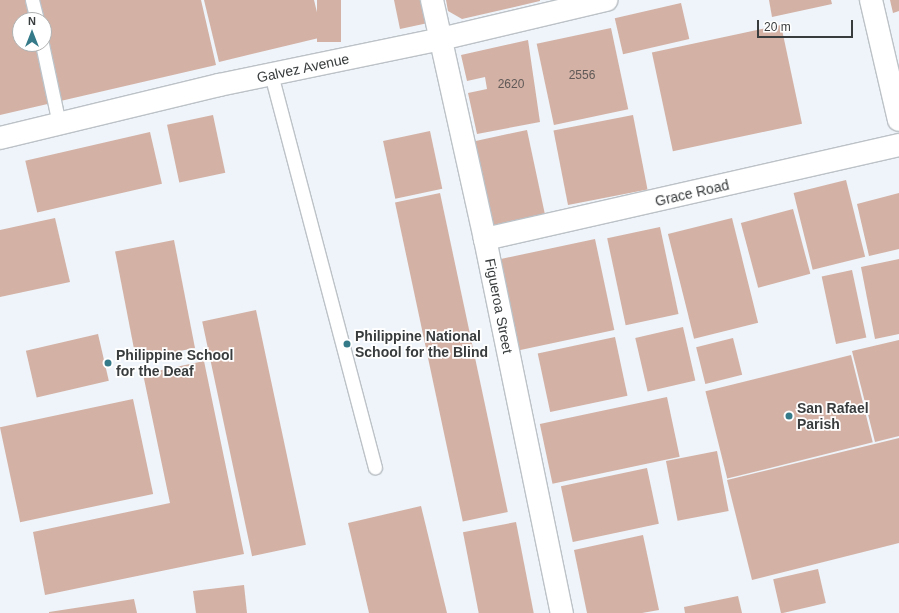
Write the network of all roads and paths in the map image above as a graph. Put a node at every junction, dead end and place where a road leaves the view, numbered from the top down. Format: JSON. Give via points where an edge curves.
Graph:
{"nodes":[{"id":1,"x":32,"y":0,"type":"edge"},
{"id":2,"x":432,"y":0,"type":"edge"},
{"id":3,"x":606,"y":0,"type":"edge"},
{"id":4,"x":871,"y":0,"type":"edge"},
{"id":5,"x":35,"y":12,"type":"edge"},
{"id":6,"x":441,"y":39,"type":"junction"},
{"id":7,"x":44,"y":52,"type":"edge"},
{"id":8,"x":271,"y":74,"type":"junction"},
{"id":9,"x":899,"y":120,"type":"edge"},
{"id":10,"x":59,"y":124,"type":"junction"},
{"id":11,"x":0,"y":138,"type":"edge"},
{"id":12,"x":899,"y":145,"type":"edge"},
{"id":13,"x":485,"y":239,"type":"junction"},
{"id":14,"x":376,"y":468,"type":"dead end"},
{"id":15,"x":562,"y":613,"type":"edge"}],
"edges":[{"from":1,"to":5,"type":"lane"},
{"from":2,"to":6,"type":"street","name":"Figueroa Street"},
{"from":3,"to":6,"type":"street","name":"Galvez Avenue"},
{"from":4,"to":9,"type":"street"},
{"from":6,"to":8,"type":"street","name":"Galvez Avenue"},
{"from":6,"to":13,"type":"street","name":"Figueroa Street"},
{"from":7,"to":10,"type":"lane"},
{"from":8,"to":10,"type":"street","name":"Galvez Avenue"},
{"from":8,"to":14,"type":"lane"},
{"from":10,"to":11,"type":"street","name":"Galvez Avenue"},
{"from":12,"to":13,"type":"street","name":"Grace Road"},
{"from":13,"to":15,"type":"street","name":"Figueroa Street"}]}
